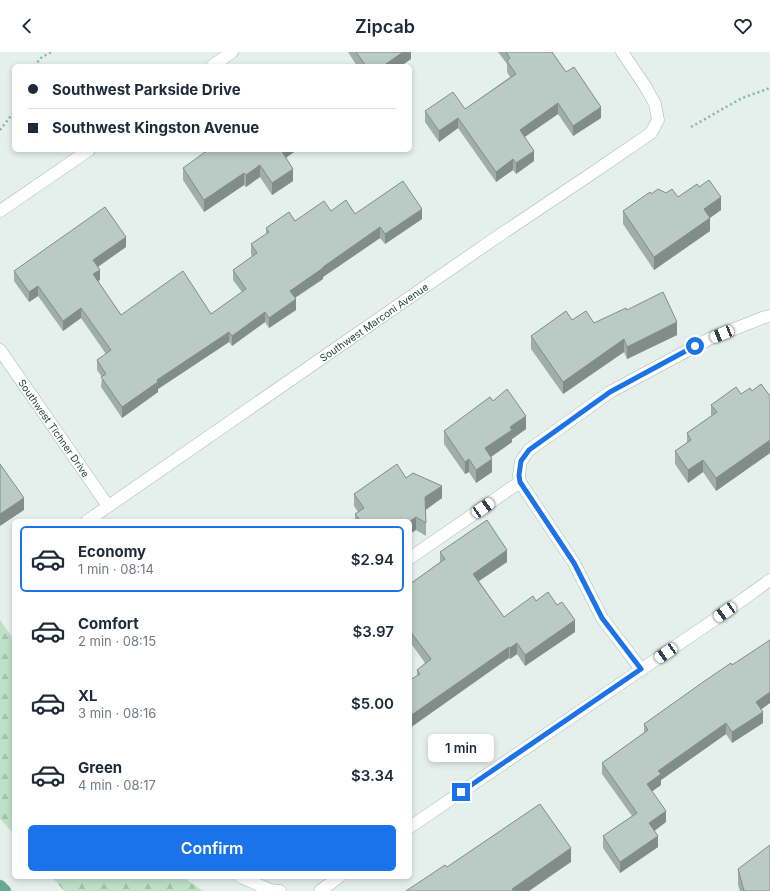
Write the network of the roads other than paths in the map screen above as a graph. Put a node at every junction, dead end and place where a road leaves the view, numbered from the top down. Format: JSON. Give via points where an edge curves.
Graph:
{"nodes":[{"id":1,"x":232,"y":52,"type":"edge"},
{"id":2,"x":622,"y":52,"type":"edge"},
{"id":3,"x":215,"y":64,"type":"edge"},
{"id":4,"x":86,"y":152,"type":"edge"},
{"id":5,"x":0,"y":211,"type":"edge"},
{"id":6,"x":770,"y":316,"type":"edge"},
{"id":7,"x":0,"y":350,"type":"edge"},
{"id":8,"x":520,"y":482,"type":"junction"},
{"id":9,"x":108,"y":506,"type":"junction"},
{"id":10,"x":90,"y":519,"type":"edge"},
{"id":11,"x":412,"y":557,"type":"edge"},
{"id":12,"x":770,"y":580,"type":"edge"},
{"id":13,"x":641,"y":669,"type":"junction"},
{"id":14,"x":412,"y":826,"type":"edge"},
{"id":15,"x":245,"y":879,"type":"edge"},
{"id":16,"x":336,"y":879,"type":"edge"},
{"id":17,"x":0,"y":886,"type":"edge"},
{"id":18,"x":4,"y":891,"type":"edge"},
{"id":19,"x":280,"y":891,"type":"edge"},
{"id":20,"x":320,"y":891,"type":"edge"}],
"edges":[{"from":1,"to":3,"type":"street"},
{"from":2,"to":9,"type":"street","name":"Southwest Marconi Avenue","via":[[655,104],[658,120],[651,133],[484,245]]},
{"from":4,"to":5,"type":"street"},
{"from":6,"to":8,"type":"street","via":[[709,339],[610,392],[529,450],[521,461]]},
{"from":7,"to":9,"type":"street","name":"Southwest Tichner Drive"},
{"from":8,"to":11,"type":"street"},
{"from":8,"to":13,"type":"street","via":[[574,563],[602,618]]},
{"from":9,"to":10,"type":"street","name":"Southwest Marconi Avenue"},
{"from":12,"to":13,"type":"street"},
{"from":13,"to":14,"type":"street"},
{"from":15,"to":19,"type":"street","via":[[270,890]]},
{"from":16,"to":20,"type":"street"},
{"from":17,"to":18,"type":"main road"}]}
